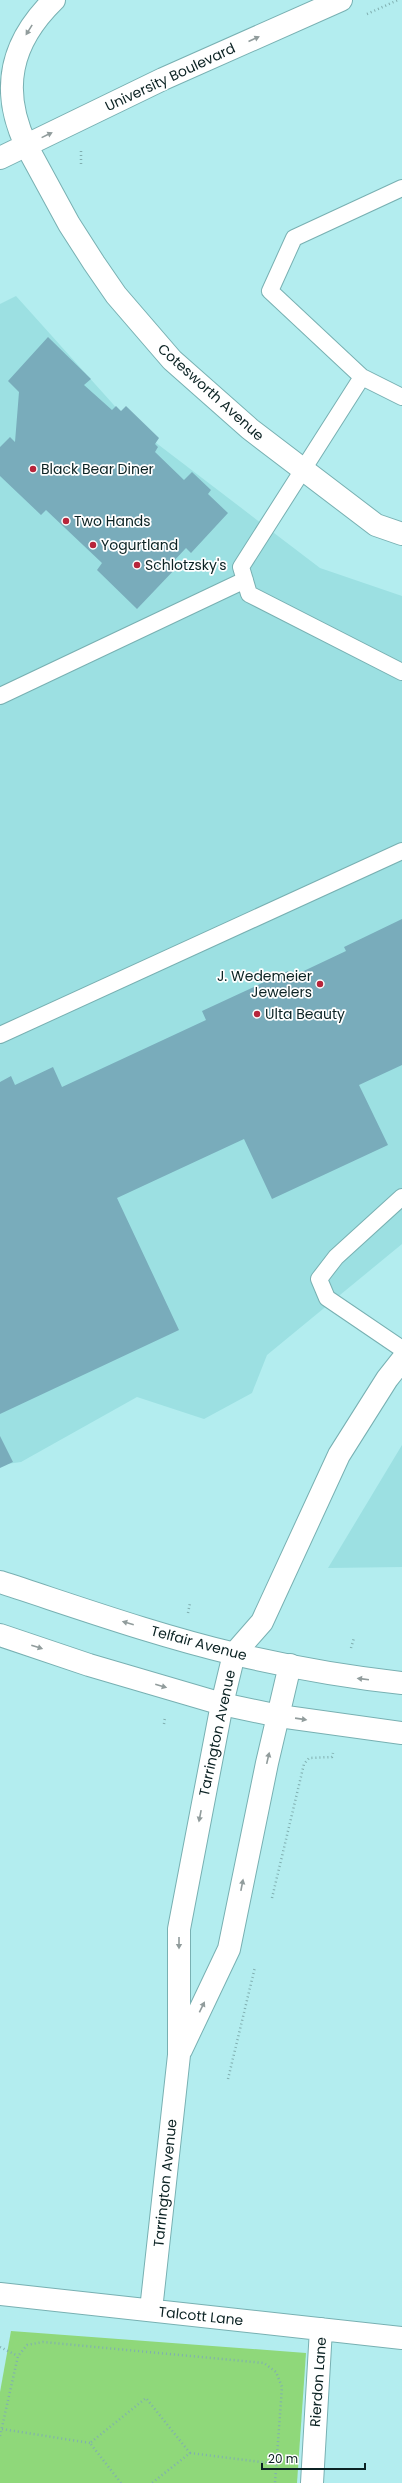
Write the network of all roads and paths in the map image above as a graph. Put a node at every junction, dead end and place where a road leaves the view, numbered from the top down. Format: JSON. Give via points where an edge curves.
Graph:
{"nodes":[{"id":1,"x":54,"y":0,"type":"edge"},
{"id":2,"x":341,"y":0,"type":"edge"},
{"id":3,"x":26,"y":145,"type":"junction"},
{"id":4,"x":0,"y":158,"type":"edge"},
{"id":5,"x":402,"y":188,"type":"edge"},
{"id":6,"x":362,"y":377,"type":"junction"},
{"id":7,"x":402,"y":397,"type":"edge"},
{"id":8,"x":302,"y":469,"type":"junction"},
{"id":9,"x":402,"y":534,"type":"edge"},
{"id":10,"x":245,"y":580,"type":"junction"},
{"id":11,"x":402,"y":672,"type":"edge"},
{"id":12,"x":0,"y":696,"type":"edge"},
{"id":13,"x":402,"y":851,"type":"edge"},
{"id":14,"x":0,"y":1035,"type":"edge"},
{"id":15,"x":402,"y":1197,"type":"edge"},
{"id":16,"x":402,"y":1349,"type":"edge"},
{"id":17,"x":402,"y":1360,"type":"edge"},
{"id":18,"x":0,"y":1582,"type":"edge"},
{"id":19,"x":0,"y":1635,"type":"edge"},
{"id":20,"x":234,"y":1654,"type":"junction"},
{"id":21,"x":290,"y":1665,"type":"junction"},
{"id":22,"x":402,"y":1684,"type":"edge"},
{"id":23,"x":222,"y":1704,"type":"junction"},
{"id":24,"x":279,"y":1716,"type":"junction"},
{"id":25,"x":402,"y":1733,"type":"edge"},
{"id":26,"x":333,"y":1751,"type":"dead end"},
{"id":27,"x":271,"y":1901,"type":"dead end"},
{"id":28,"x":256,"y":1963,"type":"dead end"},
{"id":29,"x":179,"y":2055,"type":"junction"},
{"id":30,"x":228,"y":2079,"type":"dead end"},
{"id":31,"x":0,"y":2294,"type":"edge"},
{"id":32,"x":151,"y":2310,"type":"junction"},
{"id":33,"x":321,"y":2329,"type":"junction"},
{"id":34,"x":402,"y":2338,"type":"edge"},
{"id":35,"x":0,"y":2347,"type":"edge"},
{"id":36,"x":18,"y":2356,"type":"junction"},
{"id":37,"x":2,"y":2429,"type":"junction"},
{"id":38,"x":0,"y":2436,"type":"edge"},
{"id":39,"x":90,"y":2443,"type":"junction"},
{"id":40,"x":190,"y":2453,"type":"junction"},
{"id":41,"x":277,"y":2464,"type":"junction"},
{"id":42,"x":121,"y":2483,"type":"edge"},
{"id":43,"x":152,"y":2483,"type":"edge"},
{"id":44,"x":275,"y":2483,"type":"edge"},
{"id":45,"x":312,"y":2483,"type":"edge"}],
"edges":[{"from":1,"to":3,"type":"street","name":"Cotesworth Avenue","one_way":true,"via":[[34,22],[11,64],[7,85],[9,115]]},
{"from":3,"to":2,"type":"street","name":"University Boulevard","one_way":true,"via":[[163,79]]},
{"from":3,"to":4,"type":"street","name":"University Boulevard"},
{"from":3,"to":8,"type":"street","name":"Cotesworth Avenue","via":[[69,224],[116,295],[142,326],[172,360],[250,430]]},
{"from":5,"to":6,"type":"lane","via":[[294,238],[270,291]]},
{"from":6,"to":7,"type":"lane"},
{"from":6,"to":8,"type":"lane"},
{"from":8,"to":9,"type":"street","name":"Cotesworth Avenue","via":[[376,525]]},
{"from":8,"to":10,"type":"lane","via":[[241,567]]},
{"from":10,"to":11,"type":"lane","via":[[249,594]]},
{"from":10,"to":12,"type":"lane"},
{"from":13,"to":14,"type":"lane"},
{"from":15,"to":16,"type":"lane","via":[[336,1257],[319,1279],[327,1298]]},
{"from":17,"to":20,"type":"street","name":"Tarrington Avenue","via":[[387,1379],[339,1455],[262,1622]]},
{"from":20,"to":18,"type":"street","name":"Telfair Avenue","one_way":true},
{"from":19,"to":23,"type":"street","one_way":true},
{"from":20,"to":21,"type":"street","name":"Telfair Avenue"},
{"from":20,"to":23,"type":"street","name":"Tarrington Avenue"},
{"from":22,"to":21,"type":"street","name":"Telfair Avenue","one_way":true,"via":[[346,1677]]},
{"from":21,"to":24,"type":"street","name":"Tarrington Avenue"},
{"from":23,"to":24,"type":"street"},
{"from":23,"to":29,"type":"street","name":"Tarrington Avenue","one_way":true,"via":[[179,1929]]},
{"from":24,"to":25,"type":"street","one_way":true},
{"from":29,"to":24,"type":"street","name":"Tarrington Avenue","one_way":true,"via":[[230,1949]]},
{"from":26,"to":27,"type":"path","via":[[332,1757],[309,1758],[304,1764]]},
{"from":28,"to":30,"type":"path"},
{"from":29,"to":32,"type":"street","name":"Tarrington Avenue"},
{"from":31,"to":32,"type":"street","name":"Talcott Lane"},
{"from":32,"to":33,"type":"street","name":"Talcott Lane"},
{"from":33,"to":34,"type":"street","name":"Talcott Lane"},
{"from":33,"to":45,"type":"street","name":"Rierdon Lane"},
{"from":35,"to":36,"type":"path"},
{"from":36,"to":37,"type":"path"},
{"from":36,"to":41,"type":"path","via":[[27,2345],[43,2342],[264,2363],[276,2372],[282,2387]]},
{"from":37,"to":38,"type":"path"},
{"from":37,"to":39,"type":"path"},
{"from":39,"to":40,"type":"path","via":[[146,2398]]},
{"from":39,"to":42,"type":"path"},
{"from":40,"to":41,"type":"path"},
{"from":40,"to":43,"type":"path"},
{"from":41,"to":44,"type":"path"}]}
